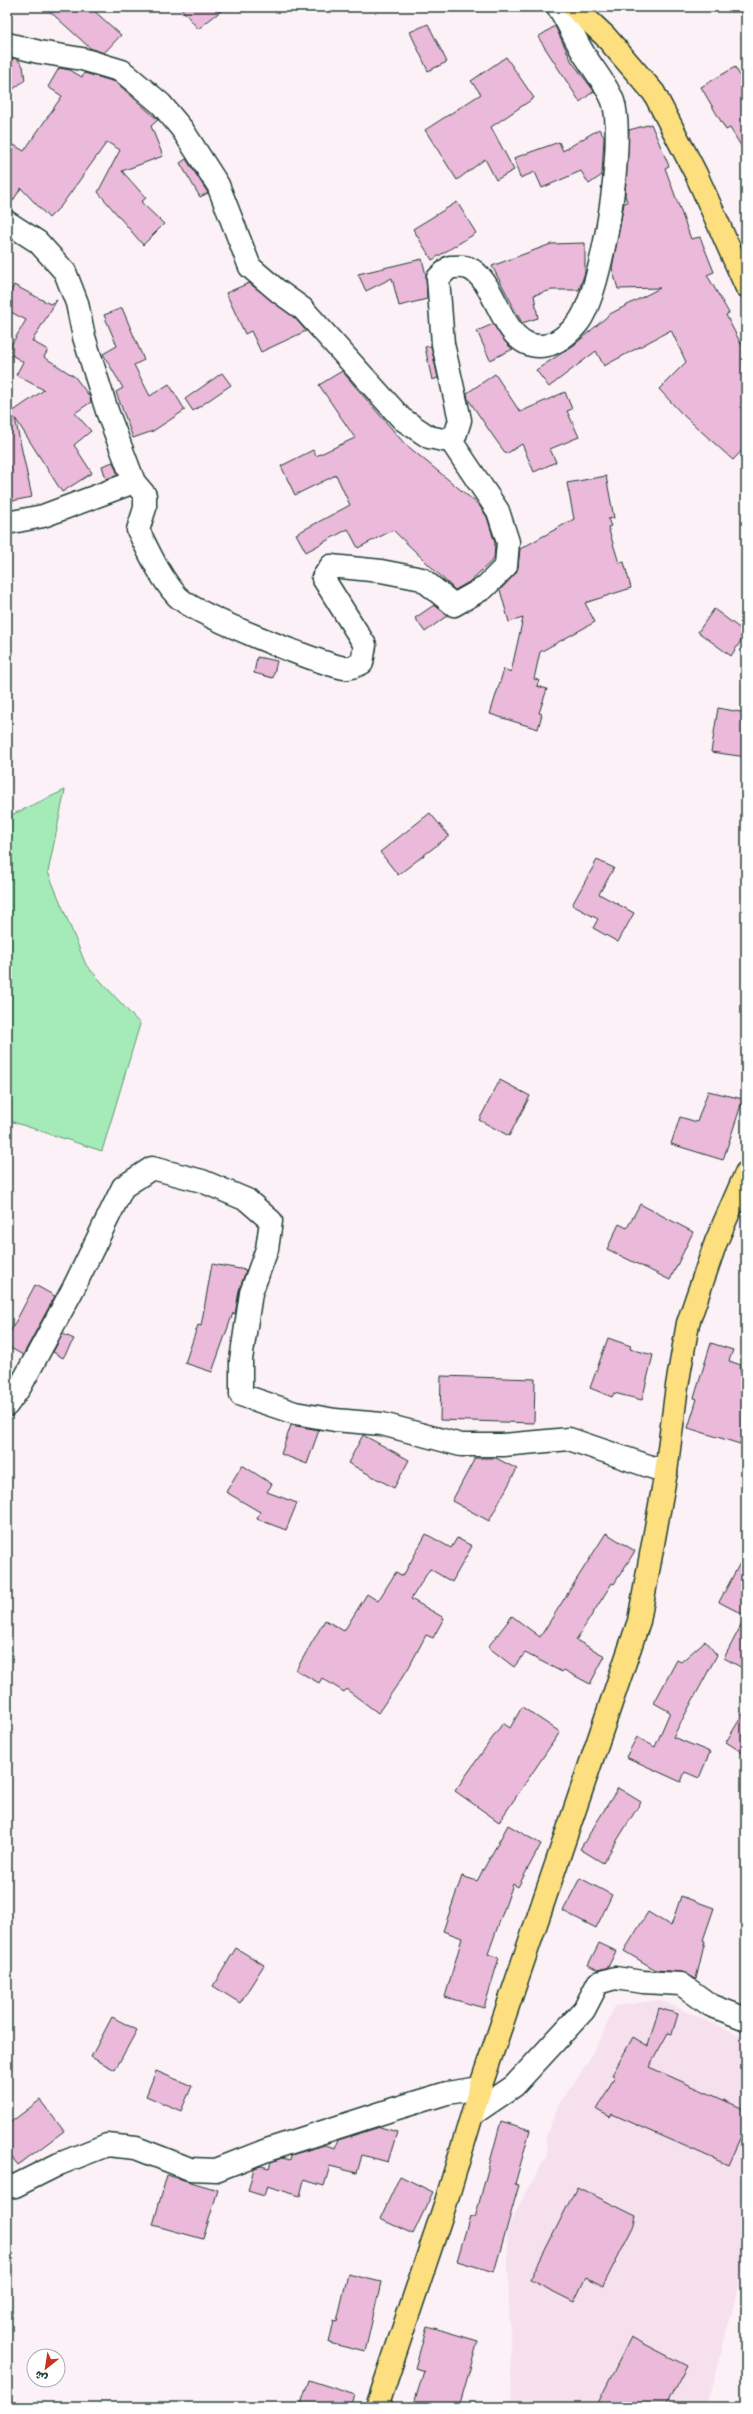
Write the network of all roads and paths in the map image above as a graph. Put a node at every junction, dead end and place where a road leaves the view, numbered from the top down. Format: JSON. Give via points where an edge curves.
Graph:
{"nodes":[{"id":1,"x":558,"y":7,"type":"edge"},
{"id":2,"x":574,"y":7,"type":"edge"},
{"id":3,"x":7,"y":44,"type":"edge"},
{"id":4,"x":7,"y":222,"type":"edge"},
{"id":5,"x":746,"y":286,"type":"edge"},
{"id":6,"x":449,"y":438,"type":"junction"},
{"id":7,"x":134,"y":482,"type":"junction"},
{"id":8,"x":7,"y":523,"type":"edge"},
{"id":9,"x":746,"y":1173,"type":"edge"},
{"id":10,"x":7,"y":1405,"type":"edge"},
{"id":11,"x":666,"y":1472,"type":"junction"},
{"id":12,"x":746,"y":2019,"type":"edge"},
{"id":13,"x":480,"y":2088,"type":"junction"},
{"id":14,"x":473,"y":2114,"type":"junction"},
{"id":15,"x":7,"y":2187,"type":"edge"},
{"id":16,"x":377,"y":2407,"type":"edge"}],
"edges":[{"from":1,"to":6,"type":"street","via":[[613,102],[617,149],[602,258],[591,297],[579,322],[562,338],[542,346],[524,343],[509,327],[481,279],[468,268],[450,267],[438,278],[444,344],[460,420],[455,436]]},
{"from":2,"to":5,"type":"main road","via":[[605,36],[654,93],[696,174]]},
{"from":3,"to":6,"type":"street","via":[[82,59],[122,71],[161,104],[182,129],[218,185],[250,267],[278,291],[304,308],[402,419],[428,437],[443,440]]},
{"from":4,"to":7,"type":"street","via":[[38,242],[65,272],[77,303],[84,337],[107,412]]},
{"from":6,"to":7,"type":"street","via":[[498,511],[508,542],[506,566],[484,588],[454,605],[422,579],[381,571],[331,566],[323,578],[365,645],[362,663],[346,668],[314,659],[201,612],[177,596],[158,569],[138,530],[145,508],[145,495]]},
{"from":7,"to":8,"type":"street","via":[[43,516]]},
{"from":9,"to":11,"type":"main road","via":[[716,1242],[688,1323]]},
{"from":10,"to":11,"type":"street","via":[[20,1387],[73,1289],[123,1187],[152,1168],[202,1181],[247,1200],[271,1221],[267,1249],[251,1293],[241,1360],[241,1395],[295,1413],[382,1424],[461,1445],[503,1445],[569,1438]]},
{"from":11,"to":13,"type":"main road","via":[[639,1621]]},
{"from":12,"to":14,"type":"street","via":[[710,2005],[681,1984],[615,1978],[598,1983],[584,2010],[514,2086]]},
{"from":13,"to":14,"type":"main road"},
{"from":13,"to":15,"type":"street","via":[[448,2093],[394,2109],[267,2150],[216,2170],[190,2169],[136,2148],[107,2145],[59,2164],[15,2186]]},
{"from":14,"to":16,"type":"main road"}]}
